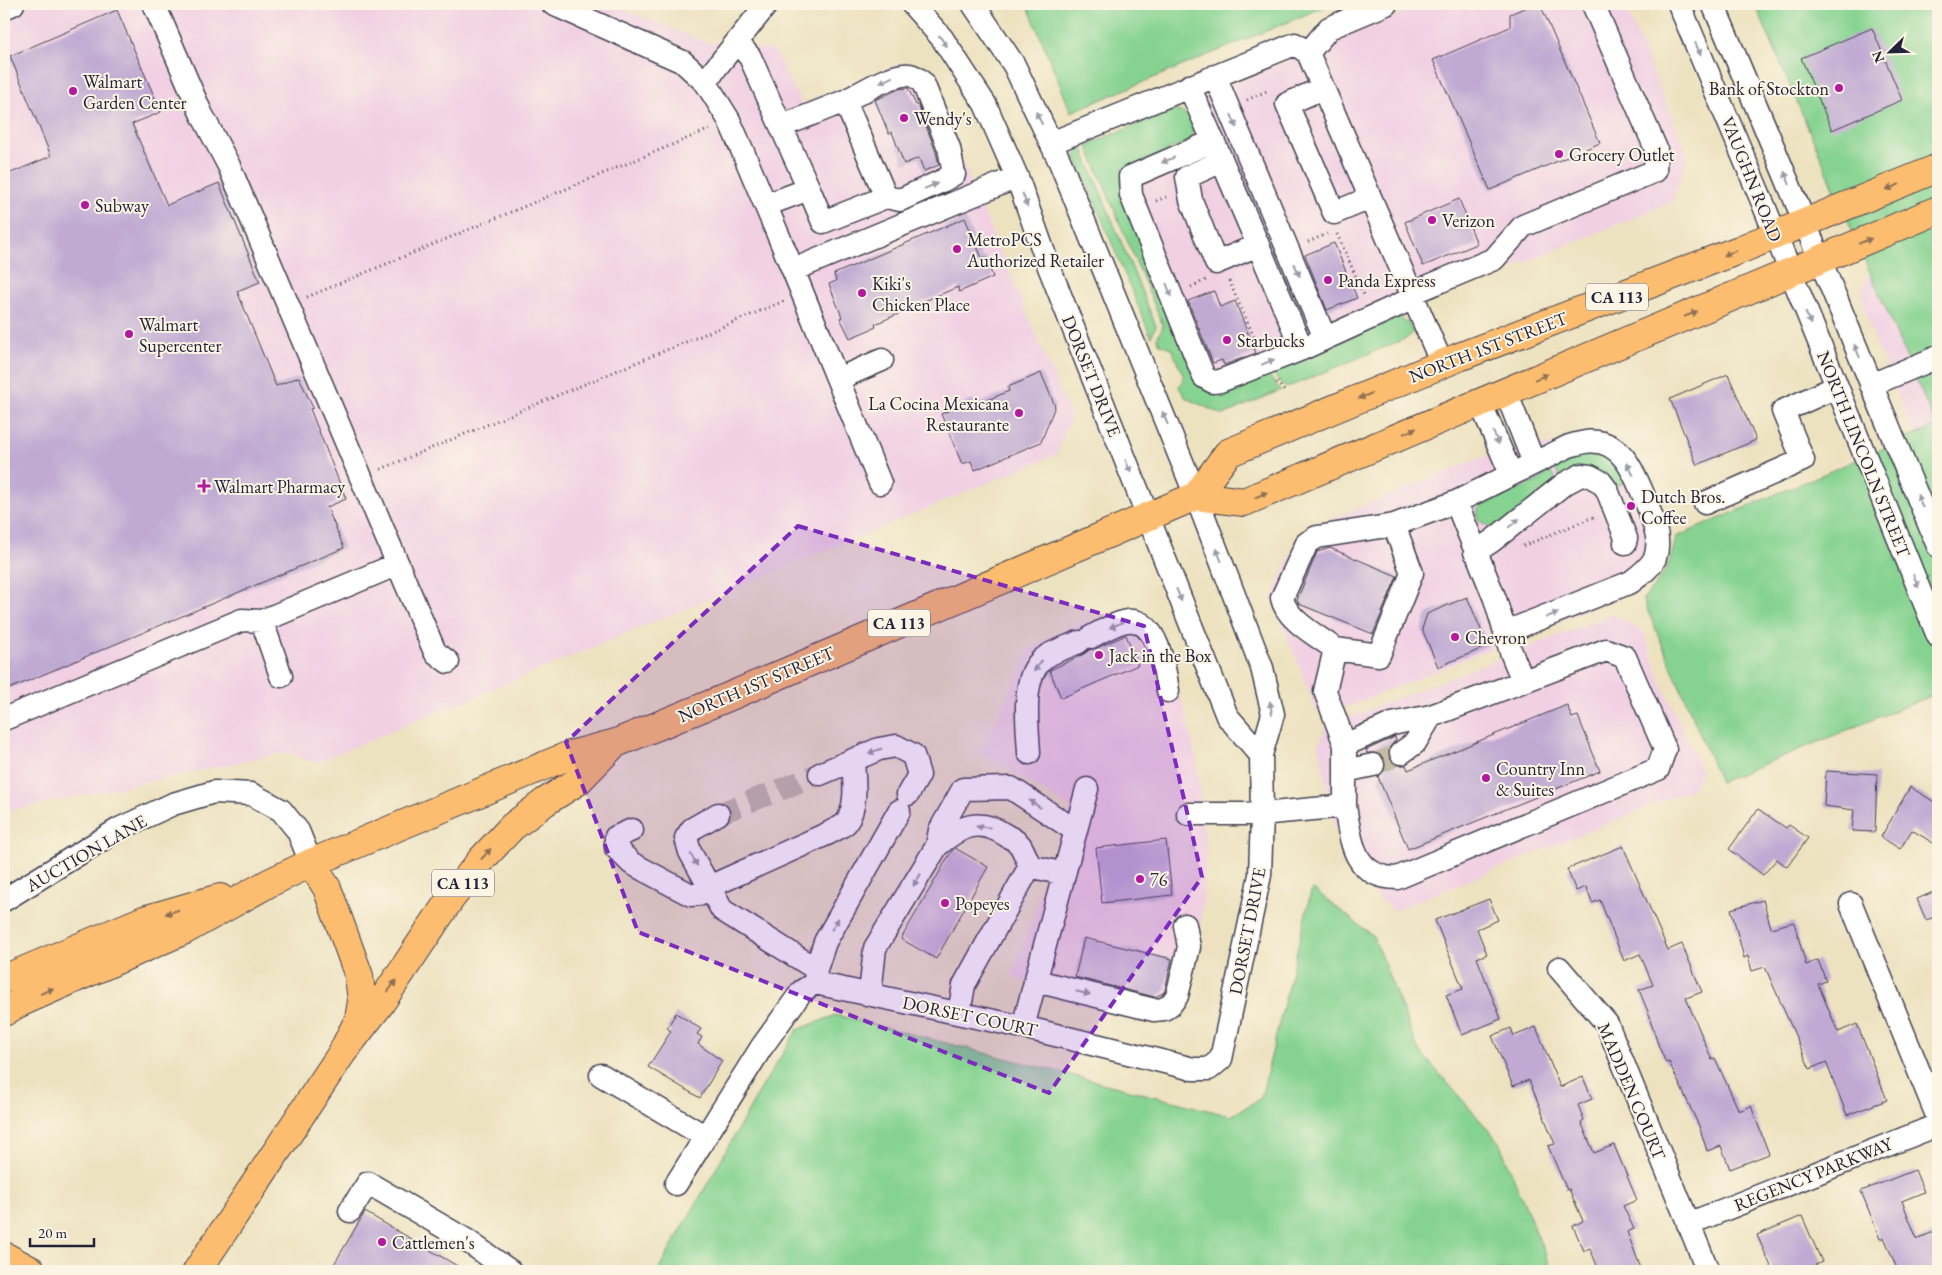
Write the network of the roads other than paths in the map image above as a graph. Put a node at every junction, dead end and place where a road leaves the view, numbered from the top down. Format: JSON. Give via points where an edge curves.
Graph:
{"nodes":[{"id":1,"x":13,"y":4,"type":"edge"},
{"id":2,"x":154,"y":4,"type":"edge"},
{"id":3,"x":552,"y":4,"type":"edge"},
{"id":4,"x":767,"y":4,"type":"edge"},
{"id":5,"x":912,"y":4,"type":"edge"},
{"id":6,"x":973,"y":4,"type":"edge"},
{"id":7,"x":1386,"y":4,"type":"edge"},
{"id":8,"x":1593,"y":4,"type":"edge"},
{"id":9,"x":1679,"y":4,"type":"edge"},
{"id":10,"x":1713,"y":4,"type":"edge"},
{"id":11,"x":4,"y":8,"type":"edge"},
{"id":12,"x":737,"y":42,"type":"junction"},
{"id":13,"x":1308,"y":53,"type":"junction"},
{"id":14,"x":1215,"y":76,"type":"junction"},
{"id":15,"x":706,"y":83,"type":"junction"},
{"id":16,"x":1189,"y":86,"type":"junction"},
{"id":17,"x":1323,"y":88,"type":"junction"},
{"id":18,"x":845,"y":101,"type":"junction"},
{"id":19,"x":782,"y":126,"type":"junction"},
{"id":20,"x":1213,"y":141,"type":"junction"},
{"id":21,"x":1051,"y":143,"type":"junction"},
{"id":22,"x":1222,"y":161,"type":"junction"},
{"id":23,"x":1938,"y":168,"type":"edge"},
{"id":24,"x":1017,"y":177,"type":"junction"},
{"id":25,"x":809,"y":189,"type":"junction"},
{"id":26,"x":886,"y":198,"type":"junction"},
{"id":27,"x":1370,"y":198,"type":"junction"},
{"id":28,"x":766,"y":206,"type":"junction"},
{"id":29,"x":1938,"y":210,"type":"edge"},
{"id":30,"x":1806,"y":223,"type":"junction"},
{"id":31,"x":1775,"y":235,"type":"junction"},
{"id":32,"x":1258,"y":245,"type":"junction"},
{"id":33,"x":1820,"y":260,"type":"junction"},
{"id":34,"x":793,"y":270,"type":"junction"},
{"id":35,"x":1790,"y":272,"type":"junction"},
{"id":36,"x":1413,"y":296,"type":"junction"},
{"id":37,"x":1326,"y":338,"type":"junction"},
{"id":38,"x":1302,"y":349,"type":"junction"},
{"id":39,"x":1938,"y":357,"type":"edge"},
{"id":40,"x":882,"y":360,"type":"dead end"},
{"id":41,"x":1442,"y":364,"type":"junction"},
{"id":42,"x":838,"y":380,"type":"junction"},
{"id":43,"x":1871,"y":385,"type":"junction"},
{"id":44,"x":1836,"y":387,"type":"junction"},
{"id":45,"x":1506,"y":392,"type":"junction"},
{"id":46,"x":1480,"y":402,"type":"junction"},
{"id":47,"x":1534,"y":463,"type":"junction"},
{"id":48,"x":1511,"y":474,"type":"junction"},
{"id":49,"x":880,"y":483,"type":"dead end"},
{"id":50,"x":1196,"y":496,"type":"junction"},
{"id":51,"x":1456,"y":502,"type":"junction"},
{"id":52,"x":1705,"y":503,"type":"dead end"},
{"id":53,"x":1148,"y":517,"type":"junction"},
{"id":54,"x":1394,"y":525,"type":"junction"},
{"id":55,"x":1625,"y":543,"type":"dead end"},
{"id":56,"x":1938,"y":546,"type":"edge"},
{"id":57,"x":1475,"y":552,"type":"junction"},
{"id":58,"x":398,"y":564,"type":"junction"},
{"id":59,"x":262,"y":621,"type":"junction"},
{"id":60,"x":1506,"y":632,"type":"junction"},
{"id":61,"x":1938,"y":636,"type":"edge"},
{"id":62,"x":1335,"y":649,"type":"junction"},
{"id":63,"x":448,"y":662,"type":"dead end"},
{"id":64,"x":281,"y":676,"type":"dead end"},
{"id":65,"x":1523,"y":682,"type":"junction"},
{"id":66,"x":1168,"y":691,"type":"dead end"},
{"id":67,"x":1431,"y":716,"type":"junction"},
{"id":68,"x":4,"y":719,"type":"edge"},
{"id":69,"x":616,"y":743,"type":"junction"},
{"id":70,"x":1345,"y":745,"type":"junction"},
{"id":71,"x":1028,"y":753,"type":"dead end"},
{"id":72,"x":1401,"y":753,"type":"tunnel mouth"},
{"id":73,"x":1260,"y":755,"type":"junction"},
{"id":74,"x":853,"y":760,"type":"junction"},
{"id":75,"x":1373,"y":765,"type":"tunnel mouth"},
{"id":76,"x":1345,"y":771,"type":"junction"},
{"id":77,"x":820,"y":774,"type":"tunnel mouth"},
{"id":78,"x":1087,"y":789,"type":"dead end"},
{"id":79,"x":1345,"y":806,"type":"junction"},
{"id":80,"x":718,"y":814,"type":"tunnel mouth"},
{"id":81,"x":1188,"y":814,"type":"dead end"},
{"id":82,"x":1262,"y":814,"type":"junction"},
{"id":83,"x":632,"y":830,"type":"dead end"},
{"id":84,"x":1076,"y":832,"type":"junction"},
{"id":85,"x":938,"y":846,"type":"junction"},
{"id":86,"x":311,"y":863,"type":"junction"},
{"id":87,"x":1030,"y":866,"type":"junction"},
{"id":88,"x":1064,"y":874,"type":"junction"},
{"id":89,"x":269,"y":883,"type":"junction"},
{"id":90,"x":709,"y":887,"type":"junction"},
{"id":91,"x":4,"y":900,"type":"edge"},
{"id":92,"x":1851,"y":904,"type":"dead end"},
{"id":93,"x":1185,"y":924,"type":"dead end"},
{"id":94,"x":1559,"y":968,"type":"dead end"},
{"id":95,"x":815,"y":976,"type":"junction"},
{"id":96,"x":4,"y":979,"type":"edge"},
{"id":97,"x":1036,"y":981,"type":"junction"},
{"id":98,"x":870,"y":994,"type":"junction"},
{"id":99,"x":4,"y":1012,"type":"edge"},
{"id":100,"x":959,"y":1013,"type":"junction"},
{"id":101,"x":1023,"y":1027,"type":"junction"},
{"id":102,"x":342,"y":1053,"type":"junction"},
{"id":103,"x":1209,"y":1069,"type":"joint"},
{"id":104,"x":601,"y":1075,"type":"dead end"},
{"id":105,"x":1938,"y":1118,"type":"edge"},
{"id":106,"x":1938,"y":1125,"type":"edge"},
{"id":107,"x":706,"y":1137,"type":"junction"},
{"id":108,"x":676,"y":1184,"type":"dead end"},
{"id":109,"x":350,"y":1211,"type":"dead end"},
{"id":110,"x":1688,"y":1224,"type":"junction"},
{"id":111,"x":4,"y":1256,"type":"edge"},
{"id":112,"x":32,"y":1271,"type":"edge"},
{"id":113,"x":198,"y":1271,"type":"edge"},
{"id":114,"x":510,"y":1271,"type":"edge"},
{"id":115,"x":1708,"y":1271,"type":"edge"}],
"edges":[{"from":1,"to":11,"type":"street"},
{"from":2,"to":58,"type":"street","via":[[201,112],[229,166]]},
{"from":3,"to":15,"type":"street","via":[[683,62]]},
{"from":4,"to":12,"type":"street"},
{"from":5,"to":24,"type":"street","name":"DORSET DRIVE","one_way":true,"via":[[942,38],[985,104]]},
{"from":21,"to":6,"type":"street","name":"DORSET DRIVE","one_way":true,"via":[[1014,65]]},
{"from":7,"to":13,"type":"street","via":[[1329,28]]},
{"from":8,"to":36,"type":"street","via":[[1656,149],[1655,170],[1523,226],[1494,259]]},
{"from":9,"to":31,"type":"street","name":"VAUGHN ROAD","one_way":true},
{"from":30,"to":10,"type":"street","name":"VAUGHN ROAD","one_way":true},
{"from":12,"to":15,"type":"street"},
{"from":12,"to":19,"type":"street","via":[[750,57]]},
{"from":13,"to":14,"type":"street","via":[[1295,44]]},
{"from":13,"to":17,"type":"street"},
{"from":14,"to":16,"type":"street"},
{"from":14,"to":37,"type":"street","one_way":true},
{"from":15,"to":28,"type":"street","via":[[729,120]]},
{"from":16,"to":20,"type":"street"},
{"from":16,"to":21,"type":"street"},
{"from":17,"to":27,"type":"street"},
{"from":17,"to":27,"type":"street","via":[[1287,104],[1334,213]]},
{"from":18,"to":19,"type":"street"},
{"from":18,"to":26,"type":"street"},
{"from":26,"to":18,"type":"street","one_way":true,"via":[[900,200],[954,174],[949,148],[923,83],[908,74],[894,77]]},
{"from":19,"to":25,"type":"street"},
{"from":20,"to":22,"type":"street"},
{"from":20,"to":38,"type":"street","one_way":true,"via":[[1130,177],[1131,195],[1204,377],[1220,382]]},
{"from":50,"to":21,"type":"street","name":"DORSET DRIVE","one_way":true},
{"from":22,"to":32,"type":"street"},
{"from":22,"to":32,"type":"street","via":[[1187,178],[1191,200],[1217,274]]},
{"from":23,"to":30,"type":"main road","name":"NORTH 1ST STREET","number":"CA 113","one_way":true},
{"from":24,"to":34,"type":"street"},
{"from":24,"to":53,"type":"street","name":"DORSET DRIVE","one_way":true},
{"from":25,"to":26,"type":"street","via":[[823,222]]},
{"from":25,"to":28,"type":"street"},
{"from":27,"to":36,"type":"street"},
{"from":28,"to":34,"type":"street"},
{"from":33,"to":29,"type":"main road","number":"CA 113","one_way":true},
{"from":30,"to":31,"type":"main road","name":"NORTH 1ST STREET","number":"CA 113"},
{"from":30,"to":33,"type":"street","name":"VAUGHN ROAD"},
{"from":31,"to":35,"type":"street","name":"VAUGHN ROAD"},
{"from":31,"to":41,"type":"main road","name":"NORTH 1ST STREET","number":"CA 113","one_way":true},
{"from":32,"to":38,"type":"street"},
{"from":33,"to":35,"type":"main road","number":"CA 113"},
{"from":43,"to":33,"type":"street","name":"NORTH LINCOLN STREET","one_way":true},
{"from":34,"to":42,"type":"street"},
{"from":35,"to":44,"type":"street","name":"NORTH LINCOLN STREET","one_way":true},
{"from":45,"to":35,"type":"main road","number":"CA 113","one_way":true},
{"from":36,"to":37,"type":"street"},
{"from":36,"to":41,"type":"street"},
{"from":37,"to":38,"type":"street"},
{"from":39,"to":43,"type":"street"},
{"from":40,"to":42,"type":"street"},
{"from":41,"to":50,"type":"main road","name":"NORTH 1ST STREET","number":"CA 113","one_way":true,"via":[[1228,452]]},
{"from":42,"to":49,"type":"street"},
{"from":56,"to":43,"type":"street","name":"NORTH LINCOLN STREET","one_way":true},
{"from":44,"to":52,"type":"street","via":[[1783,411],[1803,460]]},
{"from":44,"to":61,"type":"street","name":"NORTH LINCOLN STREET","one_way":true},
{"from":45,"to":46,"type":"main road","number":"CA 113"},
{"from":45,"to":47,"type":"street"},
{"from":46,"to":48,"type":"street","one_way":true},
{"from":50,"to":46,"type":"main road","number":"CA 113","one_way":true,"via":[[1244,502]]},
{"from":47,"to":48,"type":"street"},
{"from":60,"to":47,"type":"street","one_way":true,"via":[[1630,582],[1642,575],[1654,559],[1657,547],[1656,529],[1633,473],[1624,457],[1611,446],[1586,441]]},
{"from":48,"to":51,"type":"street"},
{"from":50,"to":53,"type":"main road","name":"NORTH 1ST STREET","number":"CA 113"},
{"from":73,"to":50,"type":"street","name":"DORSET DRIVE","one_way":true,"via":[[1273,714],[1262,668]]},
{"from":51,"to":54,"type":"street"},
{"from":51,"to":57,"type":"street"},
{"from":53,"to":69,"type":"main road","name":"NORTH 1ST STREET","number":"CA 113"},
{"from":53,"to":73,"type":"street","name":"DORSET DRIVE","one_way":true,"via":[[1227,716]]},
{"from":54,"to":62,"type":"street","via":[[1412,573],[1379,655]]},
{"from":54,"to":62,"type":"street","via":[[1317,537],[1308,543],[1300,559],[1282,598],[1283,607],[1290,616]]},
{"from":57,"to":55,"type":"street","one_way":true,"via":[[1564,484],[1581,475],[1601,482],[1607,490],[1626,538]]},
{"from":57,"to":60,"type":"street"},
{"from":58,"to":59,"type":"street"},
{"from":58,"to":63,"type":"street","via":[[435,652]]},
{"from":59,"to":64,"type":"street"},
{"from":59,"to":68,"type":"street","via":[[242,620]]},
{"from":60,"to":65,"type":"street"},
{"from":62,"to":70,"type":"street","via":[[1325,690]]},
{"from":65,"to":67,"type":"street"},
{"from":65,"to":79,"type":"street","via":[[1606,650],[1625,657],[1665,750],[1658,769],[1397,878],[1383,878],[1366,868],[1353,849]]},
{"from":66,"to":71,"type":"street","one_way":true,"via":[[1165,670],[1153,635],[1139,622],[1121,622],[1044,658],[1033,671],[1028,686]]},
{"from":67,"to":70,"type":"street","via":[[1392,724]]},
{"from":67,"to":72,"type":"street","via":[[1415,743]]},
{"from":69,"to":86,"type":"main road","name":"NORTH 1ST STREET","number":"CA 113","via":[[570,755]]},
{"from":102,"to":69,"type":"main road","number":"CA 113","one_way":true,"via":[[482,859],[512,827],[578,781]]},
{"from":70,"to":76,"type":"street"},
{"from":73,"to":82,"type":"street","name":"DORSET DRIVE"},
{"from":74,"to":77,"type":"street"},
{"from":74,"to":90,"type":"street","via":[[852,808],[845,824]]},
{"from":95,"to":74,"type":"street","one_way":true,"via":[[824,942],[919,775],[913,755],[896,746],[879,748]]},
{"from":75,"to":76,"type":"street"},
{"from":76,"to":79,"type":"street"},
{"from":78,"to":84,"type":"street"},
{"from":79,"to":82,"type":"street"},
{"from":80,"to":90,"type":"street","one_way":true,"via":[[692,829],[686,838]]},
{"from":81,"to":82,"type":"street"},
{"from":82,"to":103,"type":"street","name":"DORSET DRIVE","via":[[1260,875],[1221,1059]]},
{"from":83,"to":90,"type":"street","via":[[616,837],[616,848],[631,863],[691,895],[702,894]]},
{"from":84,"to":85,"type":"street","one_way":true,"via":[[1011,788],[964,789],[940,830]]},
{"from":84,"to":88,"type":"street"},
{"from":87,"to":85,"type":"street","one_way":true,"via":[[1020,844],[999,830],[982,826],[954,832]]},
{"from":85,"to":98,"type":"street","one_way":true,"via":[[875,948]]},
{"from":86,"to":89,"type":"main road","number":"CA 113"},
{"from":86,"to":91,"type":"street","name":"AUCTION LANE","via":[[298,831],[281,810],[251,794],[214,792],[173,804],[119,829]]},
{"from":86,"to":102,"type":"main road","via":[[327,888],[359,976],[362,1001],[359,1019]]},
{"from":87,"to":88,"type":"street"},
{"from":87,"to":100,"type":"street","via":[[964,985]]},
{"from":88,"to":97,"type":"street"},
{"from":89,"to":96,"type":"main road","number":"CA 113","one_way":true,"via":[[144,920]]},
{"from":99,"to":89,"type":"main road","one_way":true,"via":[[185,930]]},
{"from":90,"to":95,"type":"street","via":[[722,910]]},
{"from":92,"to":105,"type":"street"},
{"from":97,"to":93,"type":"street","one_way":true,"via":[[1154,1010],[1164,1009],[1177,996],[1189,947]]},
{"from":94,"to":110,"type":"street","name":"MADDEN COURT","via":[[1607,1024]]},
{"from":95,"to":98,"type":"street","name":"DORSET COURT"},
{"from":95,"to":107,"type":"street","via":[[761,1048]]},
{"from":97,"to":101,"type":"street"},
{"from":98,"to":100,"type":"street","name":"DORSET COURT"},
{"from":100,"to":101,"type":"street","name":"DORSET COURT"},
{"from":101,"to":103,"type":"street","name":"DORSET COURT","via":[[1193,1069]]},
{"from":102,"to":113,"type":"main road","number":"CA 113"},
{"from":104,"to":107,"type":"street"},
{"from":106,"to":110,"type":"street","name":"REGENCY PARKWAY"},
{"from":107,"to":108,"type":"street"},
{"from":109,"to":114,"type":"street","via":[[368,1183],[466,1240]]},
{"from":110,"to":115,"type":"street","name":"MADDEN COURT"},
{"from":111,"to":112,"type":"main road"}]}
